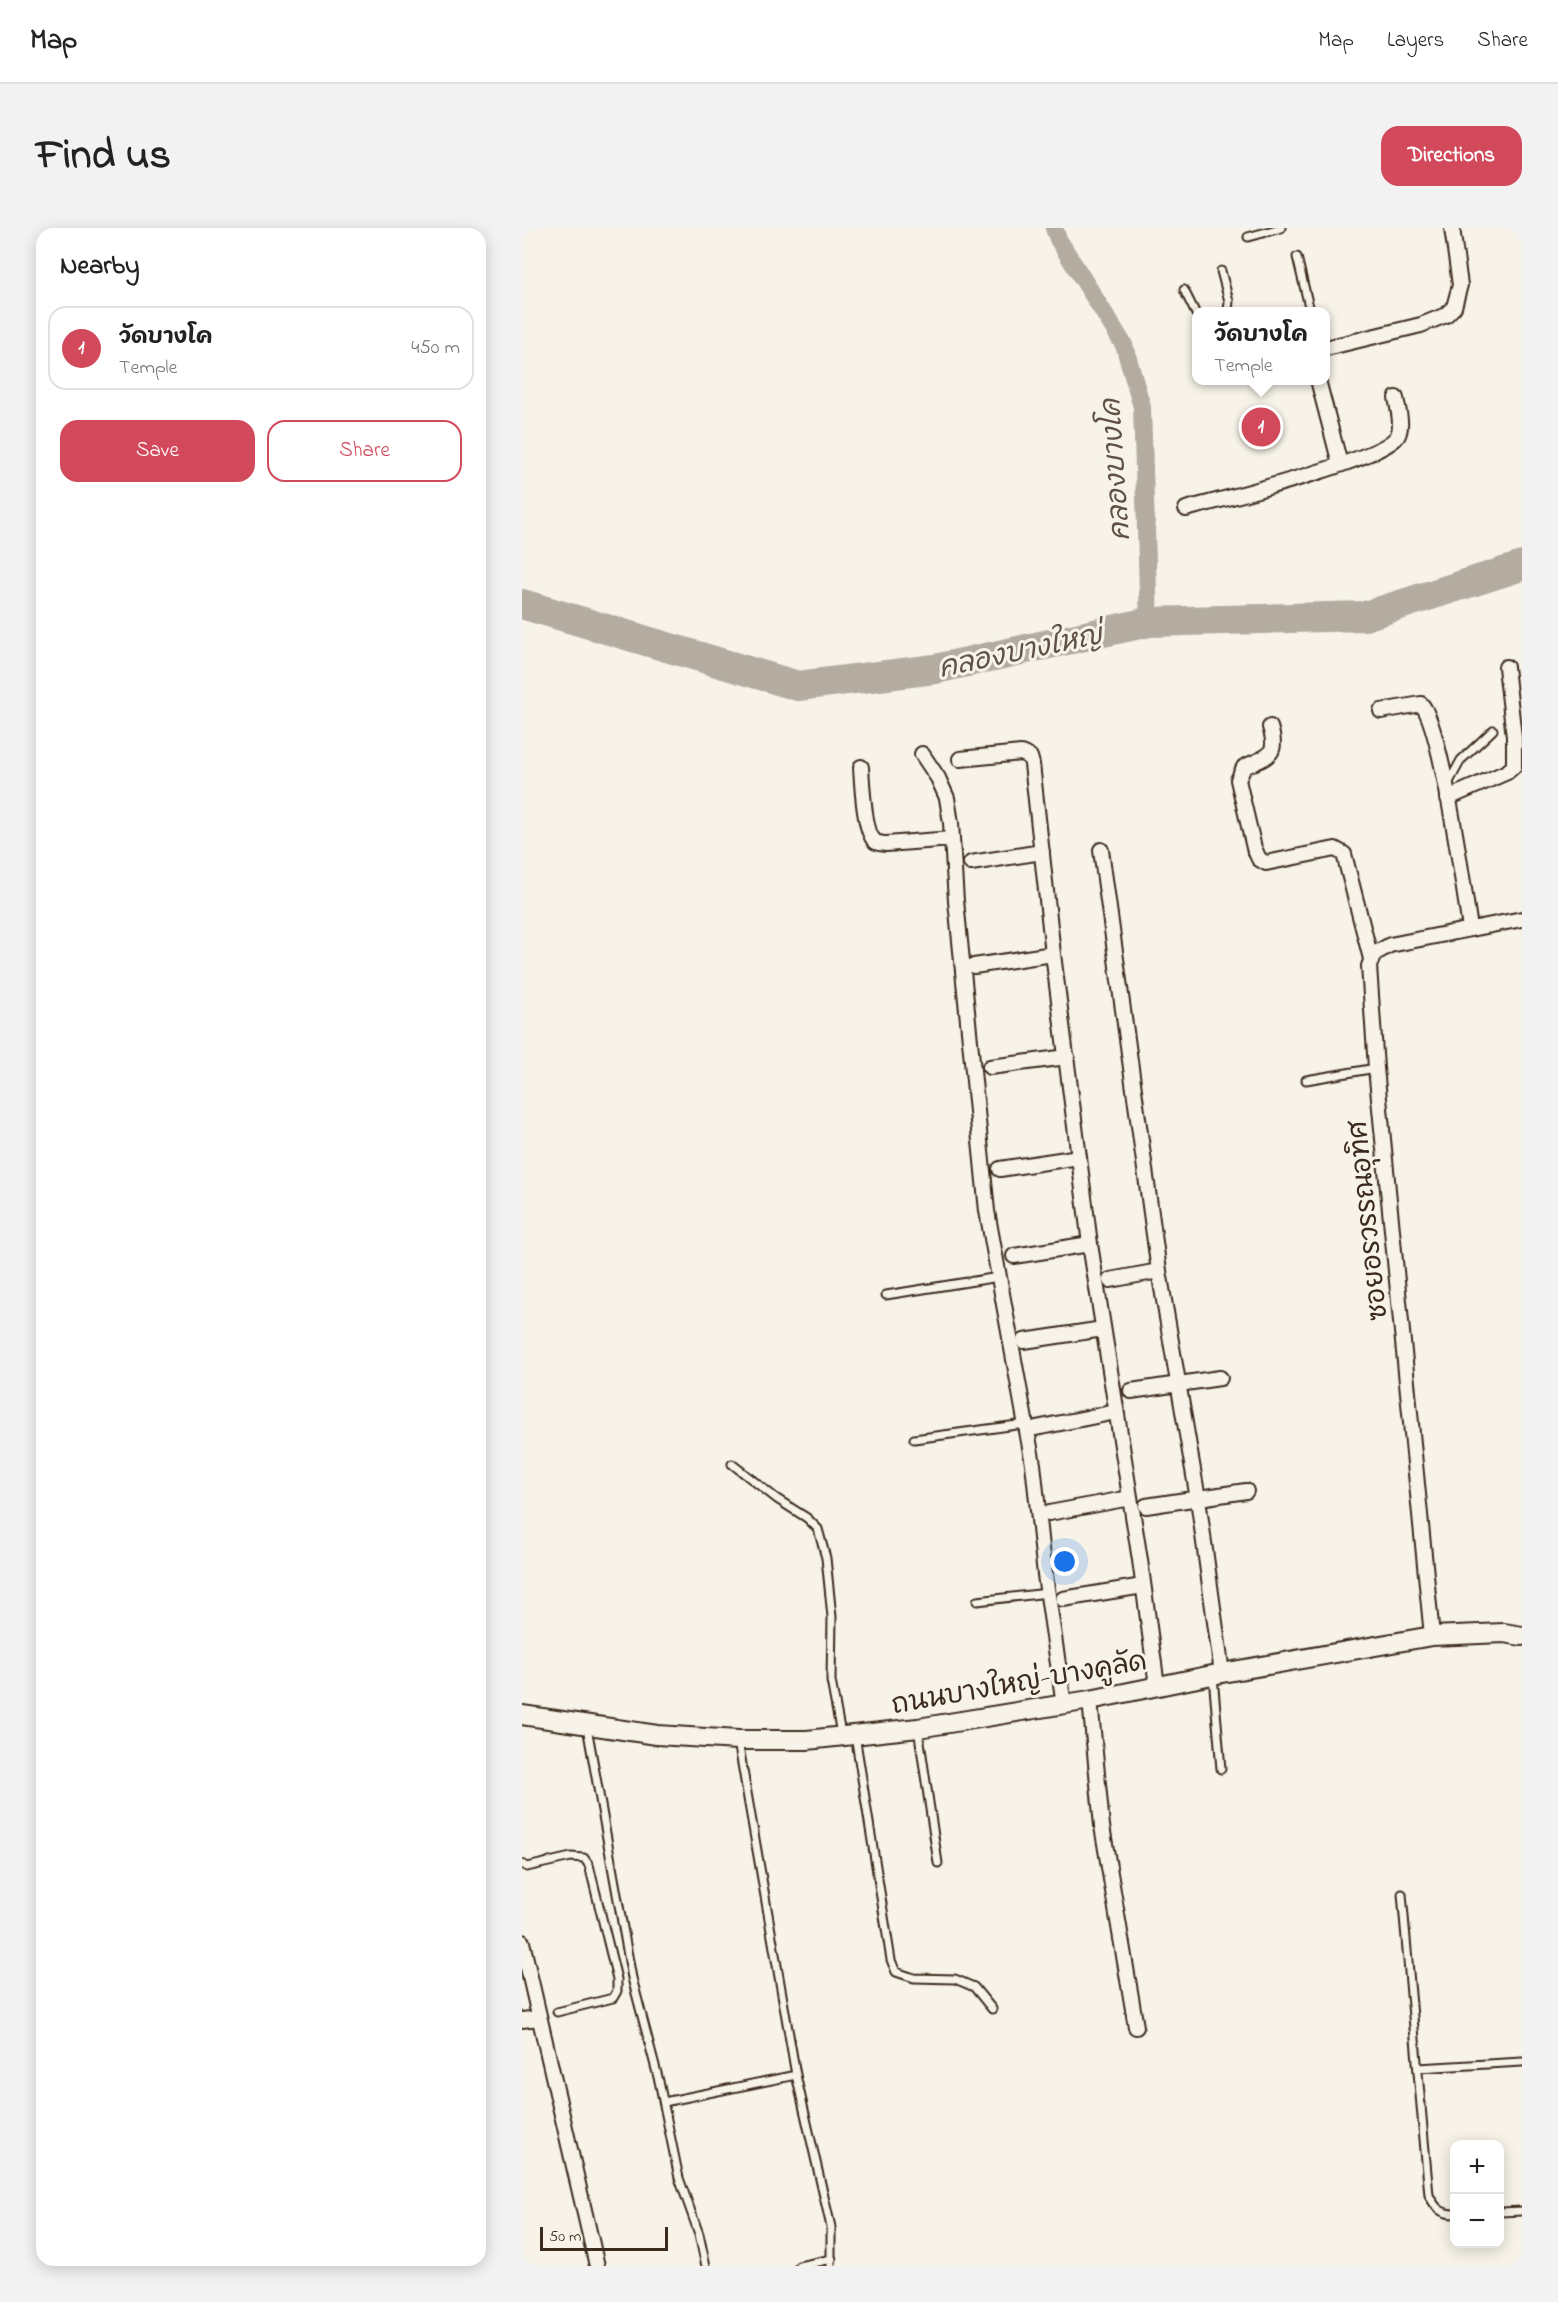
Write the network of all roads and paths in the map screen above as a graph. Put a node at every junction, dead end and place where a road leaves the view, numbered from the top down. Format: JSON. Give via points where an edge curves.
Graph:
{"nodes":[{"id":1,"x":1281,"y":228,"type":"edge"},
{"id":2,"x":1452,"y":228,"type":"edge"},
{"id":3,"x":1248,"y":237,"type":"dead end"},
{"id":4,"x":1297,"y":257,"type":"dead end"},
{"id":5,"x":1221,"y":271,"type":"dead end"},
{"id":6,"x":1184,"y":290,"type":"dead end"},
{"id":7,"x":1193,"y":307,"type":"edge"},
{"id":8,"x":1228,"y":307,"type":"edge"},
{"id":9,"x":1309,"y":307,"type":"edge"},
{"id":10,"x":1330,"y":347,"type":"edge"},
{"id":11,"x":1319,"y":385,"type":"edge"},
{"id":12,"x":1396,"y":398,"type":"dead end"},
{"id":13,"x":1340,"y":464,"type":"junction"},
{"id":14,"x":1186,"y":509,"type":"dead end"},
{"id":15,"x":1506,"y":667,"type":"dead end"},
{"id":16,"x":1381,"y":711,"type":"dead end"},
{"id":17,"x":1270,"y":727,"type":"dead end"},
{"id":18,"x":1493,"y":730,"type":"dead end"},
{"id":19,"x":922,"y":754,"type":"dead end"},
{"id":20,"x":960,"y":759,"type":"dead end"},
{"id":21,"x":861,"y":767,"type":"dead end"},
{"id":22,"x":1447,"y":794,"type":"junction"},
{"id":23,"x":952,"y":839,"type":"junction"},
{"id":24,"x":1101,"y":850,"type":"dead end"},
{"id":25,"x":1042,"y":852,"type":"junction"},
{"id":26,"x":971,"y":863,"type":"dead end"},
{"id":27,"x":1522,"y":919,"type":"edge"},
{"id":28,"x":1470,"y":928,"type":"junction"},
{"id":29,"x":1053,"y":954,"type":"junction"},
{"id":30,"x":1371,"y":959,"type":"junction"},
{"id":31,"x":974,"y":966,"type":"dead end"},
{"id":32,"x":1067,"y":1057,"type":"junction"},
{"id":33,"x":990,"y":1067,"type":"dead end"},
{"id":34,"x":1376,"y":1068,"type":"junction"},
{"id":35,"x":1306,"y":1080,"type":"dead end"},
{"id":36,"x":1079,"y":1157,"type":"junction"},
{"id":37,"x":1000,"y":1169,"type":"dead end"},
{"id":38,"x":1090,"y":1245,"type":"junction"},
{"id":39,"x":1014,"y":1256,"type":"dead end"},
{"id":40,"x":1159,"y":1271,"type":"junction"},
{"id":41,"x":999,"y":1277,"type":"junction"},
{"id":42,"x":1110,"y":1280,"type":"dead end"},
{"id":43,"x":886,"y":1295,"type":"dead end"},
{"id":44,"x":1103,"y":1329,"type":"junction"},
{"id":45,"x":1024,"y":1341,"type":"dead end"},
{"id":46,"x":1220,"y":1378,"type":"dead end"},
{"id":47,"x":1179,"y":1384,"type":"junction"},
{"id":48,"x":1131,"y":1391,"type":"dead end"},
{"id":49,"x":1116,"y":1412,"type":"junction"},
{"id":50,"x":1031,"y":1426,"type":"junction"},
{"id":51,"x":914,"y":1439,"type":"dead end"},
{"id":52,"x":732,"y":1464,"type":"dead end"},
{"id":53,"x":1246,"y":1491,"type":"dead end"},
{"id":54,"x":1130,"y":1498,"type":"junction"},
{"id":55,"x":1198,"y":1499,"type":"junction"},
{"id":56,"x":1146,"y":1506,"type":"dead end"},
{"id":57,"x":1049,"y":1513,"type":"dead end"},
{"id":58,"x":1143,"y":1586,"type":"junction"},
{"id":59,"x":1048,"y":1593,"type":"junction"},
{"id":60,"x":1063,"y":1599,"type":"dead end"},
{"id":61,"x":977,"y":1601,"type":"dead end"},
{"id":62,"x":1432,"y":1636,"type":"junction"},
{"id":63,"x":1522,"y":1636,"type":"edge"},
{"id":64,"x":1217,"y":1674,"type":"junction"},
{"id":65,"x":1157,"y":1686,"type":"junction"},
{"id":66,"x":1090,"y":1700,"type":"junction"},
{"id":67,"x":1065,"y":1705,"type":"junction"},
{"id":68,"x":522,"y":1716,"type":"edge"},
{"id":69,"x":587,"y":1726,"type":"junction"},
{"id":70,"x":918,"y":1728,"type":"junction"},
{"id":71,"x":848,"y":1736,"type":"junction"},
{"id":72,"x":738,"y":1740,"type":"junction"},
{"id":73,"x":1221,"y":1769,"type":"dead end"},
{"id":74,"x":938,"y":1863,"type":"dead end"},
{"id":75,"x":522,"y":1864,"type":"edge"},
{"id":76,"x":1402,"y":1894,"type":"dead end"},
{"id":77,"x":522,"y":1942,"type":"edge"},
{"id":78,"x":992,"y":2009,"type":"dead end"},
{"id":79,"x":557,"y":2012,"type":"dead end"},
{"id":80,"x":538,"y":2018,"type":"junction"},
{"id":81,"x":522,"y":2020,"type":"edge"},
{"id":82,"x":1136,"y":2027,"type":"dead end"},
{"id":83,"x":1522,"y":2062,"type":"edge"},
{"id":84,"x":1418,"y":2067,"type":"junction"},
{"id":85,"x":796,"y":2075,"type":"junction"},
{"id":86,"x":664,"y":2102,"type":"junction"},
{"id":87,"x":1522,"y":2211,"type":"edge"},
{"id":88,"x":1504,"y":2212,"type":"edge"},
{"id":89,"x":1450,"y":2214,"type":"edge"},
{"id":90,"x":832,"y":2262,"type":"edge"},
{"id":91,"x":597,"y":2266,"type":"edge"},
{"id":92,"x":706,"y":2266,"type":"edge"},
{"id":93,"x":799,"y":2266,"type":"edge"}],
"edges":[{"from":1,"to":3,"type":"lane"},
{"from":2,"to":10,"type":"street","via":[[1460,285],[1454,307],[1446,315]]},
{"from":4,"to":9,"type":"lane"},
{"from":5,"to":8,"type":"lane"},
{"from":6,"to":7,"type":"lane"},
{"from":11,"to":13,"type":"street"},
{"from":12,"to":13,"type":"street","via":[[1400,426],[1394,441]]},
{"from":13,"to":14,"type":"street"},
{"from":15,"to":22,"type":"street","via":[[1514,765],[1507,772]]},
{"from":16,"to":22,"type":"street","via":[[1421,704],[1425,708]]},
{"from":17,"to":30,"type":"street","name":"ซอยอรวรรณอุทิศ","via":[[1275,743],[1273,752],[1244,767],[1238,780],[1254,848],[1266,863],[1340,850]]},
{"from":18,"to":22,"type":"lane","via":[[1461,760]]},
{"from":19,"to":23,"type":"street","via":[[947,798]]},
{"from":20,"to":25,"type":"street","via":[[1021,753],[1030,758]]},
{"from":21,"to":23,"type":"street","via":[[867,823],[877,843]]},
{"from":22,"to":28,"type":"street"},
{"from":23,"to":41,"type":"street","via":[[987,1211]]},
{"from":24,"to":40,"type":"street"},
{"from":25,"to":26,"type":"street"},
{"from":25,"to":29,"type":"street"},
{"from":27,"to":28,"type":"street"},
{"from":28,"to":30,"type":"street","via":[[1390,945]]},
{"from":29,"to":31,"type":"street"},
{"from":29,"to":32,"type":"street"},
{"from":30,"to":34,"type":"street","name":"ซอยอรวรรณอุทิศ"},
{"from":32,"to":33,"type":"street"},
{"from":32,"to":36,"type":"street"},
{"from":34,"to":35,"type":"lane"},
{"from":34,"to":62,"type":"street","name":"ซอยอรวรรณอุทิศ"},
{"from":36,"to":37,"type":"street"},
{"from":36,"to":38,"type":"street"},
{"from":38,"to":39,"type":"street"},
{"from":38,"to":44,"type":"street"},
{"from":40,"to":42,"type":"street"},
{"from":40,"to":47,"type":"street"},
{"from":41,"to":43,"type":"lane"},
{"from":41,"to":50,"type":"street"},
{"from":44,"to":45,"type":"street"},
{"from":44,"to":49,"type":"street"},
{"from":46,"to":47,"type":"street"},
{"from":47,"to":48,"type":"street"},
{"from":47,"to":55,"type":"street"},
{"from":49,"to":50,"type":"street"},
{"from":49,"to":54,"type":"street"},
{"from":50,"to":51,"type":"lane"},
{"from":50,"to":59,"type":"street"},
{"from":52,"to":71,"type":"lane","via":[[818,1529],[826,1558],[832,1617],[831,1682]]},
{"from":53,"to":55,"type":"street"},
{"from":54,"to":57,"type":"street"},
{"from":54,"to":58,"type":"street"},
{"from":55,"to":56,"type":"street"},
{"from":55,"to":64,"type":"street"},
{"from":58,"to":60,"type":"street"},
{"from":58,"to":65,"type":"street"},
{"from":59,"to":61,"type":"lane"},
{"from":59,"to":67,"type":"street"},
{"from":62,"to":63,"type":"street","name":"ถนนบางใหญ่-บางคูลัด"},
{"from":62,"to":64,"type":"street","name":"ถนนบางใหญ่-บางคูลัด"},
{"from":64,"to":65,"type":"street","name":"ถนนบางใหญ่-บางคูลัด"},
{"from":64,"to":73,"type":"lane"},
{"from":65,"to":66,"type":"street","name":"ถนนบางใหญ่-บางคูลัด"},
{"from":66,"to":67,"type":"street","name":"ถนนบางใหญ่-บางคูลัด"},
{"from":66,"to":82,"type":"street","via":[[1102,1826]]},
{"from":67,"to":70,"type":"street","name":"ถนนบางใหญ่-บางคูลัด"},
{"from":68,"to":69,"type":"street","name":"ถนนบางใหญ่-บางคูลัด"},
{"from":69,"to":72,"type":"street","name":"ถนนบางใหญ่-บางคูลัด"},
{"from":69,"to":86,"type":"lane","via":[[633,1978]]},
{"from":70,"to":71,"type":"street","name":"ถนนบางใหญ่-บางคูลัด"},
{"from":70,"to":74,"type":"lane"},
{"from":71,"to":72,"type":"street","name":"ถนนบางใหญ่-บางคูลัด"},
{"from":71,"to":78,"type":"lane","via":[[896,1972],[914,1978],[955,1979],[974,1987]]},
{"from":72,"to":85,"type":"lane"},
{"from":75,"to":79,"type":"lane","via":[[526,1867],[584,1858],[614,1968],[617,1991],[613,1998]]},
{"from":76,"to":84,"type":"lane"},
{"from":77,"to":80,"type":"street"},
{"from":80,"to":81,"type":"street"},
{"from":80,"to":91,"type":"street"},
{"from":83,"to":84,"type":"lane"},
{"from":84,"to":89,"type":"lane","via":[[1429,2195],[1435,2206]]},
{"from":85,"to":86,"type":"lane"},
{"from":85,"to":90,"type":"lane","via":[[831,2227]]},
{"from":86,"to":92,"type":"lane","via":[[680,2178]]},
{"from":87,"to":88,"type":"lane"},
{"from":90,"to":93,"type":"lane"}]}
